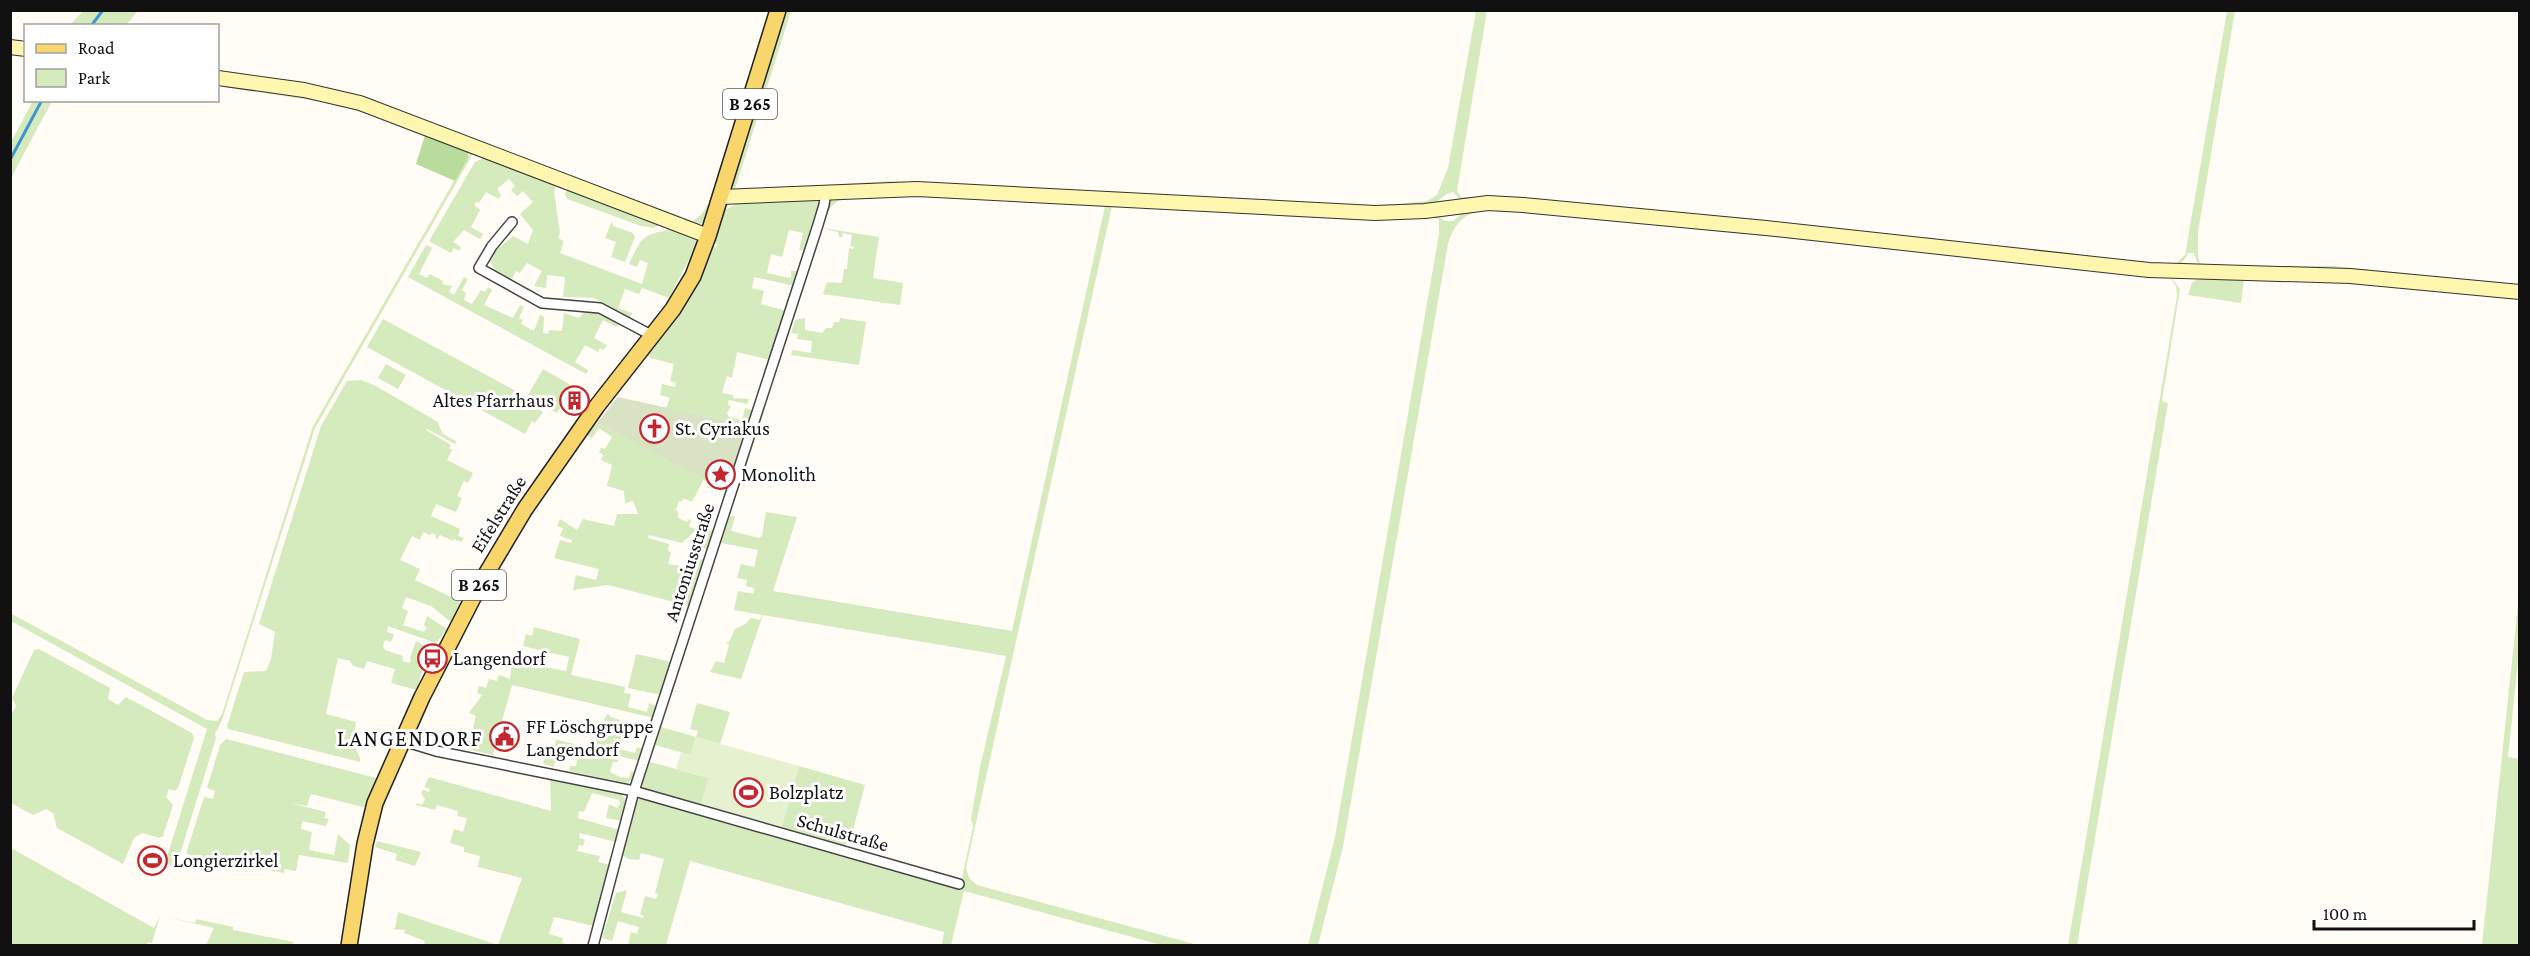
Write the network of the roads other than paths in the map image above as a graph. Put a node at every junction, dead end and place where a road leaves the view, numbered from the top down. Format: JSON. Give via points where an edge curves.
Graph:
{"nodes":[{"id":1,"x":778,"y":10,"type":"edge"},
{"id":2,"x":219,"y":78,"type":"edge"},
{"id":3,"x":826,"y":192,"type":"junction"},
{"id":4,"x":721,"y":197,"type":"junction"},
{"id":5,"x":512,"y":222,"type":"dead end"},
{"id":6,"x":708,"y":236,"type":"junction"},
{"id":7,"x":2520,"y":292,"type":"edge"},
{"id":8,"x":653,"y":336,"type":"junction"},
{"id":9,"x":403,"y":741,"type":"junction"},
{"id":10,"x":634,"y":791,"type":"junction"},
{"id":11,"x":959,"y":884,"type":"dead end"},
{"id":12,"x":349,"y":945,"type":"edge"},
{"id":13,"x":593,"y":945,"type":"edge"}],
"edges":[{"from":1,"to":4,"type":"main road","number":"B 265"},
{"from":2,"to":6,"type":"street","via":[[360,103]]},
{"from":3,"to":4,"type":"street"},
{"from":3,"to":7,"type":"street","via":[[916,189],[1375,213],[1488,203],[1523,205],[2149,270],[2350,276]]},
{"from":3,"to":10,"type":"street","name":"Antoniusstraße","via":[[825,205]]},
{"from":4,"to":6,"type":"main road","number":"B 265"},
{"from":5,"to":8,"type":"street","via":[[479,268],[542,303],[600,308]]},
{"from":6,"to":8,"type":"main road","name":"Eifelstraße","number":"B 265","via":[[689,283]]},
{"from":8,"to":9,"type":"main road","name":"Eifelstraße","number":"B 265","via":[[559,459],[507,537],[439,662]]},
{"from":9,"to":10,"type":"street","name":"Schulstraße"},
{"from":9,"to":12,"type":"main road","name":"Eifelstraße","number":"B 265","via":[[381,786],[369,827]]},
{"from":10,"to":11,"type":"street","name":"Schulstraße"},
{"from":10,"to":13,"type":"street","name":"Antoniusstraße"}]}
